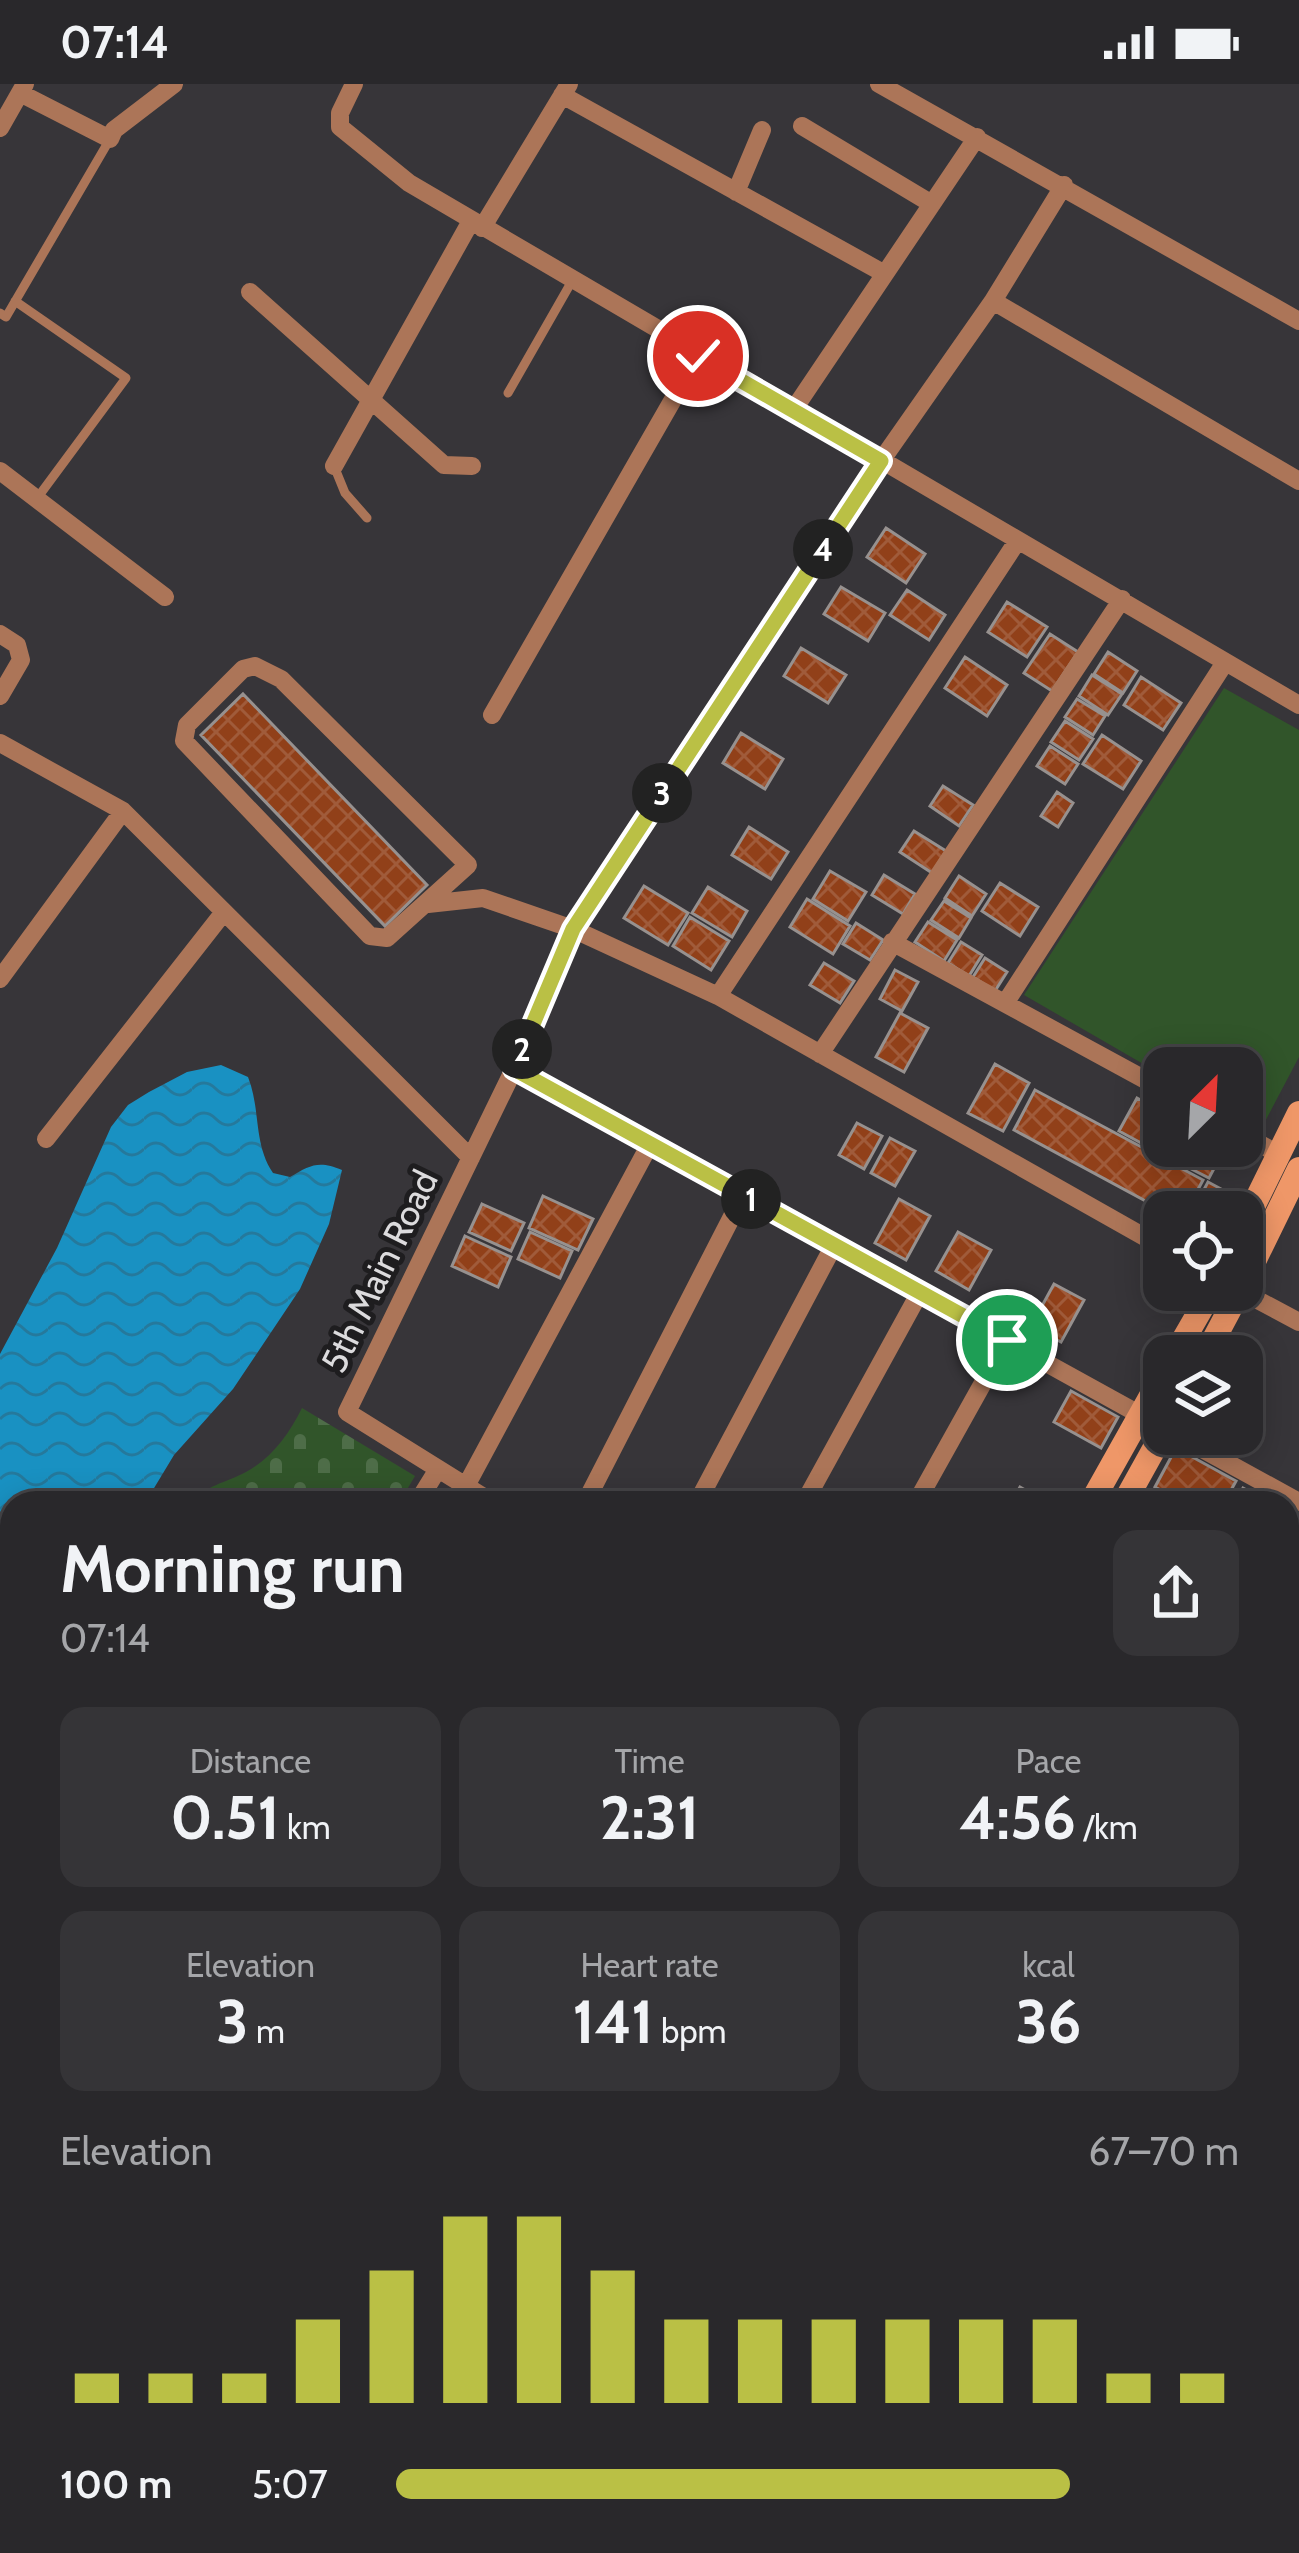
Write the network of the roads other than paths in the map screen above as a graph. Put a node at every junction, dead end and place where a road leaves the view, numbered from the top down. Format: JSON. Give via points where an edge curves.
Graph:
{"nodes":[{"id":1,"x":174,"y":84,"type":"edge"},
{"id":2,"x":354,"y":84,"type":"edge"},
{"id":3,"x":879,"y":84,"type":"edge"},
{"id":4,"x":23,"y":88,"type":"edge"},
{"id":5,"x":565,"y":90,"type":"edge"},
{"id":6,"x":802,"y":126,"type":"dead end"},
{"id":7,"x":0,"y":128,"type":"edge"},
{"id":8,"x":762,"y":130,"type":"dead end"},
{"id":9,"x":977,"y":137,"type":"junction"},
{"id":10,"x":110,"y":139,"type":"junction"},
{"id":11,"x":1064,"y":185,"type":"junction"},
{"id":12,"x":736,"y":192,"type":"junction"},
{"id":13,"x":932,"y":204,"type":"junction"},
{"id":14,"x":476,"y":224,"type":"junction"},
{"id":15,"x":885,"y":274,"type":"junction"},
{"id":16,"x":572,"y":281,"type":"junction"},
{"id":17,"x":250,"y":292,"type":"dead end"},
{"id":18,"x":15,"y":301,"type":"junction"},
{"id":19,"x":993,"y":301,"type":"junction"},
{"id":20,"x":0,"y":313,"type":"edge"},
{"id":21,"x":1299,"y":321,"type":"edge"},
{"id":22,"x":698,"y":356,"type":"junction"},
{"id":23,"x":508,"y":393,"type":"dead end"},
{"id":24,"x":371,"y":400,"type":"junction"},
{"id":25,"x":792,"y":412,"type":"junction"},
{"id":26,"x":881,"y":461,"type":"junction"},
{"id":27,"x":334,"y":466,"type":"joint"},
{"id":28,"x":472,"y":466,"type":"dead end"},
{"id":29,"x":0,"y":471,"type":"edge"},
{"id":30,"x":1299,"y":481,"type":"edge"},
{"id":31,"x":36,"y":499,"type":"junction"},
{"id":32,"x":367,"y":518,"type":"dead end"},
{"id":33,"x":1018,"y":540,"type":"junction"},
{"id":34,"x":165,"y":597,"type":"dead end"},
{"id":35,"x":1121,"y":599,"type":"junction"},
{"id":36,"x":0,"y":634,"type":"edge"},
{"id":37,"x":1224,"y":664,"type":"junction"},
{"id":38,"x":0,"y":696,"type":"edge"},
{"id":39,"x":1299,"y":705,"type":"edge"},
{"id":40,"x":492,"y":715,"type":"dead end"},
{"id":41,"x":0,"y":743,"type":"edge"},
{"id":42,"x":123,"y":811,"type":"junction"},
{"id":43,"x":428,"y":904,"type":"junction"},
{"id":44,"x":224,"y":912,"type":"junction"},
{"id":45,"x":573,"y":929,"type":"junction"},
{"id":46,"x":892,"y":942,"type":"junction"},
{"id":47,"x":0,"y":980,"type":"edge"},
{"id":48,"x":718,"y":996,"type":"junction"},
{"id":49,"x":1006,"y":1002,"type":"junction"},
{"id":50,"x":820,"y":1054,"type":"junction"},
{"id":51,"x":514,"y":1069,"type":"junction"},
{"id":52,"x":1143,"y":1078,"type":"edge"},
{"id":53,"x":1299,"y":1112,"type":"edge"},
{"id":54,"x":46,"y":1139,"type":"dead end"},
{"id":55,"x":650,"y":1144,"type":"junction"},
{"id":56,"x":1263,"y":1146,"type":"edge"},
{"id":57,"x":1278,"y":1154,"type":"junction"},
{"id":58,"x":471,"y":1158,"type":"junction"},
{"id":59,"x":1299,"y":1169,"type":"edge"},
{"id":60,"x":1260,"y":1191,"type":"edge"},
{"id":61,"x":743,"y":1195,"type":"junction"},
{"id":62,"x":1143,"y":1236,"type":"edge"},
{"id":63,"x":1263,"y":1242,"type":"edge"},
{"id":64,"x":834,"y":1245,"type":"junction"},
{"id":65,"x":920,"y":1292,"type":"junction"},
{"id":66,"x":1263,"y":1302,"type":"edge"},
{"id":67,"x":1299,"y":1322,"type":"edge"},
{"id":68,"x":1007,"y":1340,"type":"junction"},
{"id":69,"x":1143,"y":1409,"type":"edge"},
{"id":70,"x":1140,"y":1414,"type":"junction"},
{"id":71,"x":1143,"y":1416,"type":"edge"},
{"id":72,"x":1150,"y":1455,"type":"edge"},
{"id":73,"x":1213,"y":1455,"type":"edge"},
{"id":74,"x":438,"y":1469,"type":"junction"},
{"id":75,"x":466,"y":1486,"type":"junction"},
{"id":76,"x":424,"y":1491,"type":"edge"},
{"id":77,"x":474,"y":1491,"type":"edge"},
{"id":78,"x":590,"y":1491,"type":"edge"},
{"id":79,"x":704,"y":1491,"type":"edge"},
{"id":80,"x":811,"y":1491,"type":"edge"},
{"id":81,"x":923,"y":1491,"type":"edge"},
{"id":82,"x":1098,"y":1491,"type":"edge"},
{"id":83,"x":1131,"y":1491,"type":"edge"},
{"id":84,"x":1279,"y":1491,"type":"edge"}],
"edges":[{"from":1,"to":10,"type":"street"},
{"from":2,"to":14,"type":"street","via":[[340,128]]},
{"from":3,"to":9,"type":"street"},
{"from":4,"to":7,"type":"street"},
{"from":4,"to":10,"type":"street"},
{"from":5,"to":12,"type":"street"},
{"from":5,"to":14,"type":"street"},
{"from":6,"to":13,"type":"street"},
{"from":8,"to":12,"type":"street"},
{"from":9,"to":11,"type":"street"},
{"from":9,"to":13,"type":"street"},
{"from":10,"to":18,"type":"lane"},
{"from":11,"to":19,"type":"street","name":"5th Main Road"},
{"from":11,"to":21,"type":"street"},
{"from":12,"to":15,"type":"street"},
{"from":13,"to":15,"type":"street"},
{"from":14,"to":16,"type":"street"},
{"from":14,"to":24,"type":"street"},
{"from":15,"to":25,"type":"street"},
{"from":16,"to":22,"type":"street"},
{"from":16,"to":23,"type":"lane"},
{"from":17,"to":24,"type":"street"},
{"from":18,"to":20,"type":"lane","via":[[6,317]]},
{"from":18,"to":31,"type":"lane","via":[[126,378]]},
{"from":19,"to":26,"type":"street","name":"5th Main Road"},
{"from":19,"to":30,"type":"street"},
{"from":22,"to":25,"type":"street"},
{"from":22,"to":40,"type":"street"},
{"from":24,"to":27,"type":"street"},
{"from":24,"to":28,"type":"street","via":[[444,465]]},
{"from":25,"to":26,"type":"street"},
{"from":26,"to":33,"type":"street"},
{"from":26,"to":45,"type":"street","name":"5th Main Road"},
{"from":27,"to":32,"type":"lane","via":[[344,493]]},
{"from":29,"to":31,"type":"street"},
{"from":31,"to":34,"type":"street"},
{"from":33,"to":35,"type":"street"},
{"from":33,"to":48,"type":"street"},
{"from":35,"to":37,"type":"street"},
{"from":35,"to":46,"type":"street"},
{"from":36,"to":38,"type":"street","via":[[17,645],[21,660]]},
{"from":37,"to":39,"type":"street"},
{"from":37,"to":49,"type":"street"},
{"from":41,"to":42,"type":"street"},
{"from":42,"to":44,"type":"street"},
{"from":42,"to":47,"type":"street"},
{"from":43,"to":43,"type":"street","via":[[387,938],[370,936],[184,741],[187,724],[243,669],[272,672],[468,865]]},
{"from":43,"to":45,"type":"street","via":[[483,898]]},
{"from":44,"to":54,"type":"street"},
{"from":44,"to":58,"type":"street"},
{"from":45,"to":48,"type":"street"},
{"from":45,"to":51,"type":"street","name":"5th Main Road"},
{"from":46,"to":49,"type":"street"},
{"from":46,"to":50,"type":"street"},
{"from":48,"to":50,"type":"street"},
{"from":49,"to":52,"type":"street"},
{"from":50,"to":62,"type":"street"},
{"from":51,"to":55,"type":"street"},
{"from":51,"to":58,"type":"street","name":"5th Main Road"},
{"from":53,"to":57,"type":"street"},
{"from":55,"to":61,"type":"street"},
{"from":55,"to":75,"type":"street"},
{"from":56,"to":57,"type":"street"},
{"from":57,"to":60,"type":"street"},
{"from":58,"to":74,"type":"street","name":"5th Main Road","via":[[347,1412]]},
{"from":59,"to":63,"type":"street"},
{"from":61,"to":64,"type":"street"},
{"from":61,"to":78,"type":"street"},
{"from":64,"to":65,"type":"street"},
{"from":64,"to":79,"type":"street"},
{"from":65,"to":68,"type":"street"},
{"from":65,"to":80,"type":"street"},
{"from":66,"to":67,"type":"street"},
{"from":68,"to":70,"type":"street"},
{"from":68,"to":81,"type":"street"},
{"from":69,"to":70,"type":"street"},
{"from":70,"to":71,"type":"street"},
{"from":70,"to":82,"type":"street"},
{"from":72,"to":83,"type":"street"},
{"from":73,"to":84,"type":"street"},
{"from":74,"to":75,"type":"street","name":"5th Main Road"},
{"from":74,"to":76,"type":"street"},
{"from":75,"to":77,"type":"street","name":"5th Main Road"}]}
